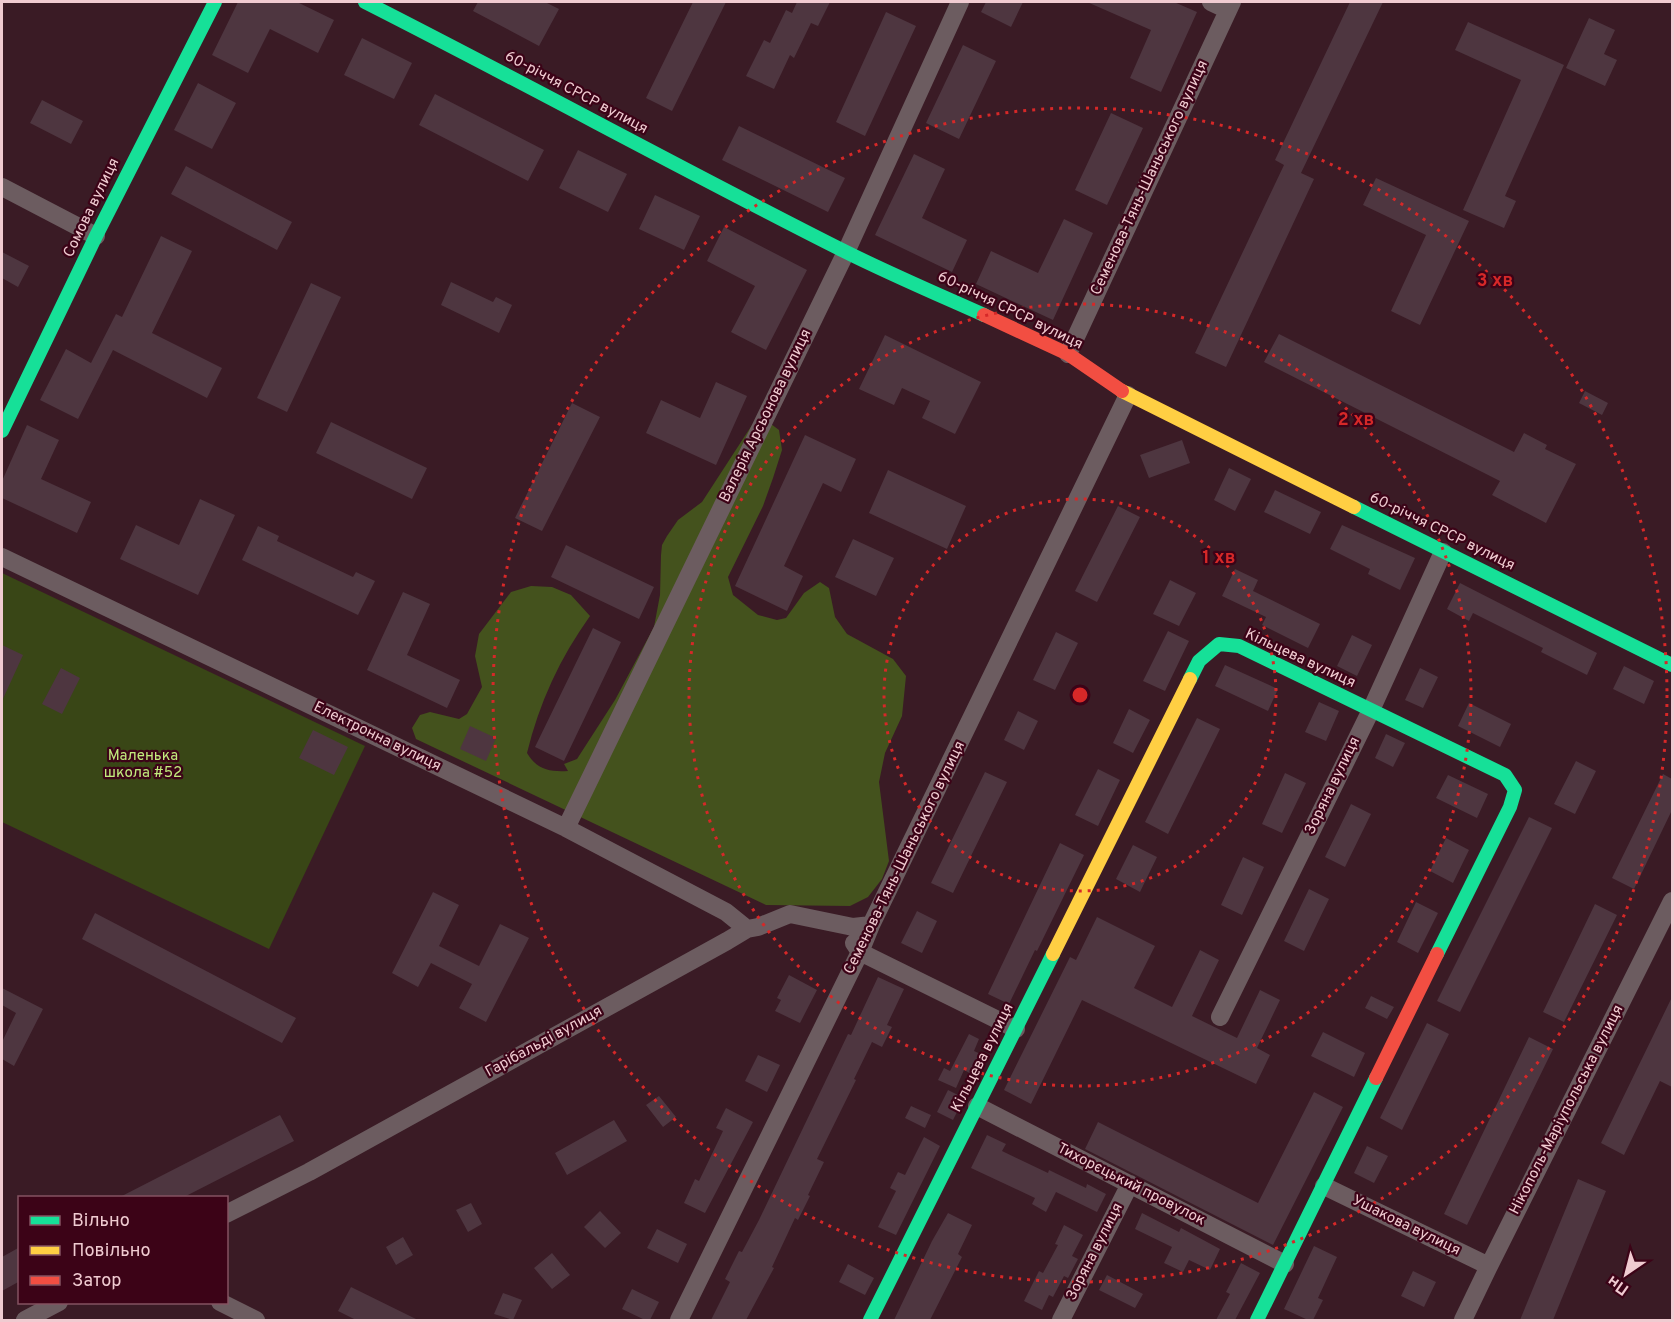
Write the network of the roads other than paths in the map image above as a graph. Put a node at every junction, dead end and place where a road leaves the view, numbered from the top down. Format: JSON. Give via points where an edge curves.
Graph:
{"nodes":[{"id":1,"x":215,"y":2,"type":"edge"},
{"id":2,"x":365,"y":2,"type":"edge"},
{"id":3,"x":960,"y":2,"type":"edge"},
{"id":4,"x":1211,"y":2,"type":"edge"},
{"id":5,"x":1230,"y":6,"type":"edge"},
{"id":6,"x":2,"y":187,"type":"edge"},
{"id":7,"x":96,"y":236,"type":"junction"},
{"id":8,"x":846,"y":252,"type":"junction"},
{"id":9,"x":1068,"y":354,"type":"junction"},
{"id":10,"x":1128,"y":395,"type":"junction"},
{"id":11,"x":2,"y":431,"type":"edge"},
{"id":12,"x":1443,"y":552,"type":"junction"},
{"id":13,"x":2,"y":556,"type":"edge"},
{"id":14,"x":1672,"y":665,"type":"edge"},
{"id":15,"x":1371,"y":710,"type":"junction"},
{"id":16,"x":566,"y":828,"type":"junction"},
{"id":17,"x":1672,"y":901,"type":"edge"},
{"id":18,"x":841,"y":924,"type":"junction"},
{"id":19,"x":871,"y":925,"type":"junction"},
{"id":20,"x":747,"y":929,"type":"junction"},
{"id":21,"x":860,"y":952,"type":"junction"},
{"id":22,"x":1220,"y":1017,"type":"dead end"},
{"id":23,"x":1016,"y":1029,"type":"junction"},
{"id":24,"x":977,"y":1106,"type":"junction"},
{"id":25,"x":1130,"y":1184,"type":"junction"},
{"id":26,"x":1324,"y":1186,"type":"junction"},
{"id":27,"x":228,"y":1213,"type":"edge"},
{"id":28,"x":1285,"y":1264,"type":"junction"},
{"id":29,"x":1489,"y":1266,"type":"junction"},
{"id":30,"x":55,"y":1304,"type":"edge"},
{"id":31,"x":223,"y":1304,"type":"edge"},
{"id":32,"x":245,"y":1318,"type":"edge"},
{"id":33,"x":25,"y":1320,"type":"edge"},
{"id":34,"x":679,"y":1320,"type":"edge"},
{"id":35,"x":870,"y":1320,"type":"edge"},
{"id":36,"x":1061,"y":1320,"type":"edge"},
{"id":37,"x":1257,"y":1320,"type":"edge"},
{"id":38,"x":1463,"y":1320,"type":"edge"}],
"edges":[{"from":1,"to":7,"type":"street","name":"Сомова вулиця"},
{"from":2,"to":8,"type":"street","name":"60-річчя СРСР вулиця"},
{"from":3,"to":8,"type":"street","name":"Валерія Арсьонова вулиця"},
{"from":4,"to":5,"type":"street"},
{"from":5,"to":9,"type":"street","name":"Семенова-Тянь-Шаньського вулиця"},
{"from":6,"to":7,"type":"street"},
{"from":7,"to":11,"type":"street","name":"Сомова вулиця"},
{"from":8,"to":9,"type":"street","name":"60-річчя СРСР вулиця"},
{"from":8,"to":16,"type":"street","name":"Валерія Арсьонова вулиця"},
{"from":9,"to":10,"type":"street","name":"60-річчя СРСР вулиця"},
{"from":10,"to":12,"type":"street","name":"60-річчя СРСР вулиця"},
{"from":10,"to":19,"type":"street","name":"Семенова-Тянь-Шаньського вулиця"},
{"from":12,"to":14,"type":"street","name":"60-річчя СРСР вулиця"},
{"from":12,"to":15,"type":"street","name":"Зоряна вулиця"},
{"from":13,"to":16,"type":"street","name":"Електронна вулиця"},
{"from":15,"to":22,"type":"street","name":"Зоряна вулиця"},
{"from":15,"to":23,"type":"street","name":"Кільцева вулиця","via":[[1239,646],[1219,644],[1199,661]]},
{"from":15,"to":26,"type":"street","name":"Кільцева вулиця","via":[[1505,775],[1515,790]]},
{"from":16,"to":20,"type":"street","name":"Електронна вулиця","via":[[726,912]]},
{"from":17,"to":29,"type":"street","name":"Нікополь-Маріупольська вулиця"},
{"from":18,"to":19,"type":"street","name":"Гарібальді вулиця"},
{"from":18,"to":20,"type":"street","name":"Гарібальді вулиця","via":[[790,914]]},
{"from":18,"to":21,"type":"street"},
{"from":19,"to":21,"type":"street","name":"Семенова-Тянь-Шаньського вулиця"},
{"from":20,"to":27,"type":"street","name":"Гарібальді вулиця"},
{"from":21,"to":23,"type":"street"},
{"from":21,"to":34,"type":"street","name":"Семенова-Тянь-Шаньського вулиця"},
{"from":23,"to":24,"type":"street","name":"Кільцева вулиця"},
{"from":24,"to":25,"type":"street","name":"Тихорєцький провулок"},
{"from":24,"to":35,"type":"street","name":"Кільцева вулиця"},
{"from":25,"to":28,"type":"street","name":"Тихорєцький провулок"},
{"from":25,"to":36,"type":"street","name":"Зоряна вулиця"},
{"from":26,"to":28,"type":"street","name":"Кільцева вулиця"},
{"from":26,"to":29,"type":"street","name":"Ушакова вулиця"},
{"from":28,"to":37,"type":"street","name":"Кільцева вулиця"},
{"from":29,"to":38,"type":"street","name":"Нікополь-Маріупольська вулиця"},
{"from":30,"to":33,"type":"street"},
{"from":31,"to":32,"type":"street"}]}
